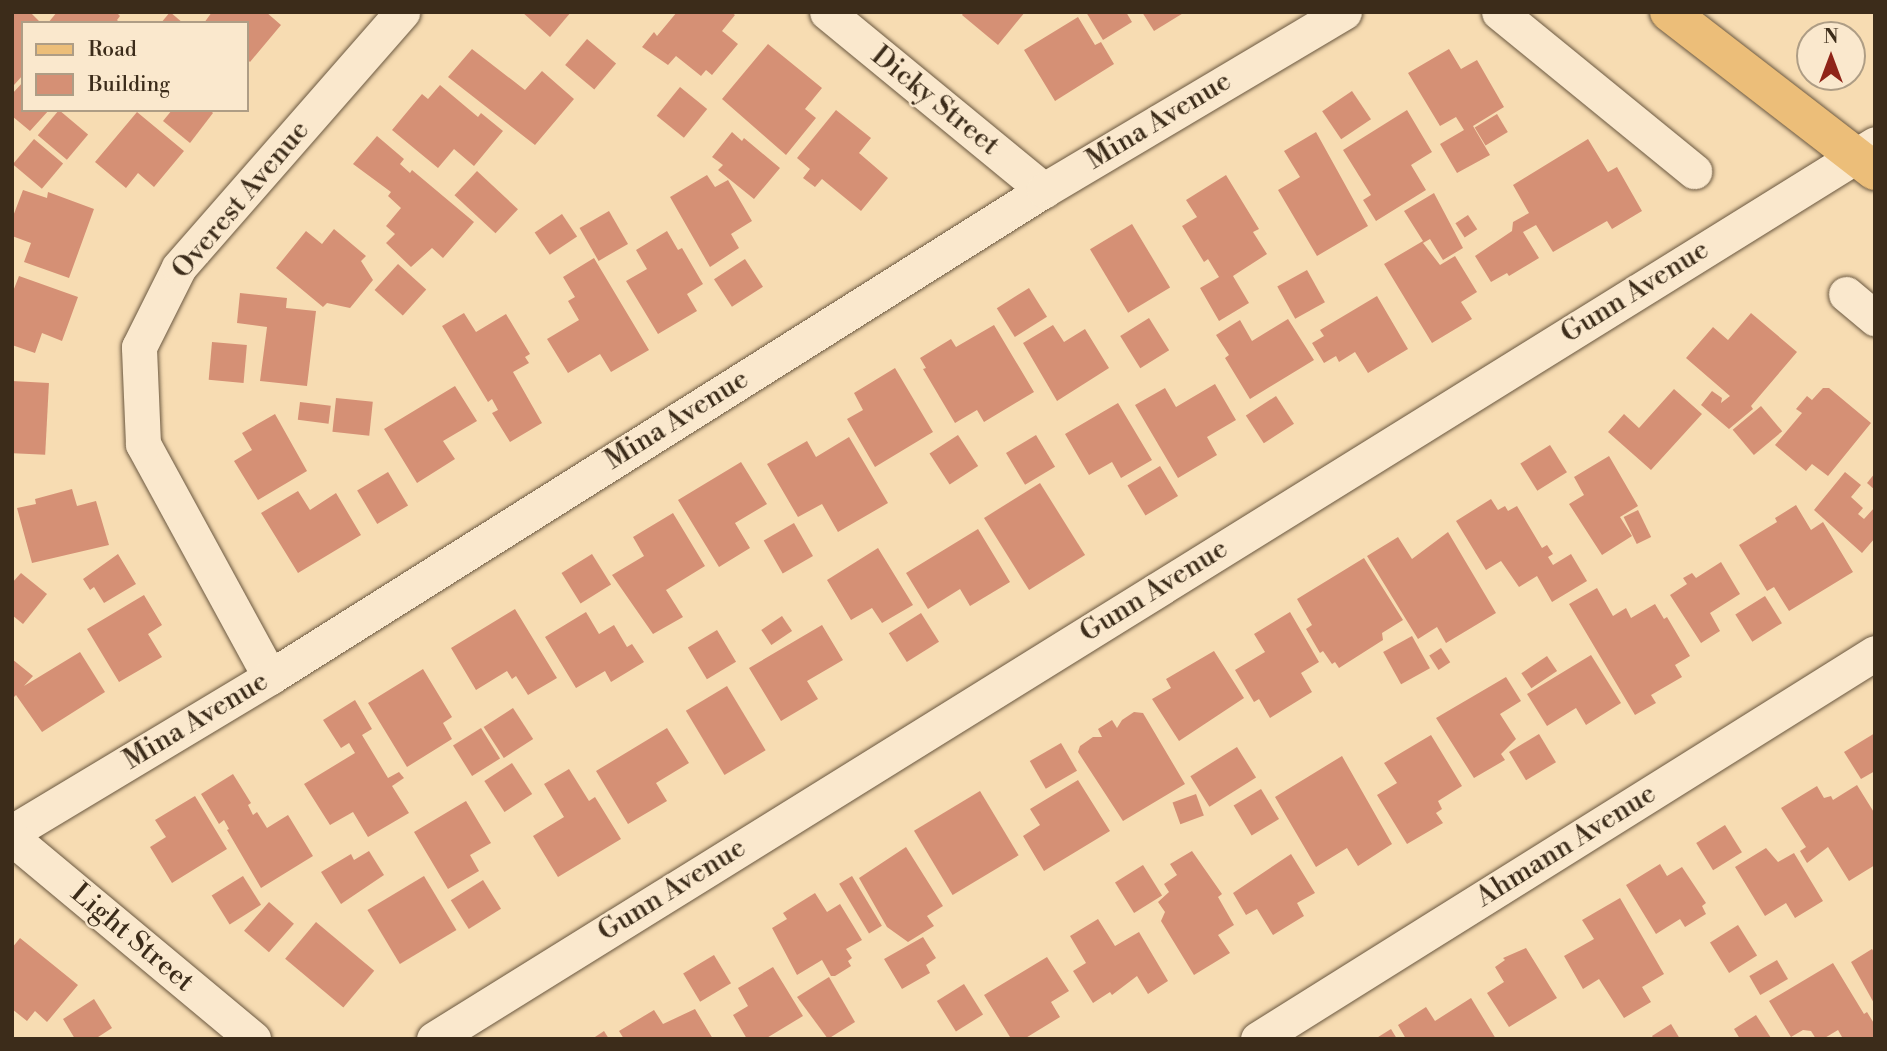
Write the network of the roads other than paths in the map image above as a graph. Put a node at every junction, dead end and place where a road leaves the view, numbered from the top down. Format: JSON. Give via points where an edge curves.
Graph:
{"nodes":[{"id":1,"x":402,"y":12,"type":"edge"},
{"id":2,"x":827,"y":12,"type":"edge"},
{"id":3,"x":1344,"y":12,"type":"edge"},
{"id":4,"x":1499,"y":12,"type":"edge"},
{"id":5,"x":1670,"y":12,"type":"edge"},
{"id":6,"x":1868,"y":157,"type":"edge"},
{"id":7,"x":1694,"y":171,"type":"dead end"},
{"id":8,"x":1044,"y":190,"type":"junction"},
{"id":9,"x":1846,"y":294,"type":"dead end"},
{"id":10,"x":1875,"y":318,"type":"edge"},
{"id":11,"x":1875,"y":653,"type":"edge"},
{"id":12,"x":270,"y":677,"type":"junction"},
{"id":13,"x":12,"y":832,"type":"edge"},
{"id":14,"x":12,"y":838,"type":"edge"},
{"id":15,"x":253,"y":1039,"type":"edge"},
{"id":16,"x":433,"y":1039,"type":"edge"},
{"id":17,"x":1258,"y":1039,"type":"edge"}],
"edges":[{"from":1,"to":12,"type":"street","name":"Overest Avenue","via":[[179,267],[139,347],[143,444]]},
{"from":2,"to":8,"type":"street","name":"Dicky Street"},
{"from":3,"to":8,"type":"street","name":"Mina Avenue"},
{"from":4,"to":7,"type":"street"},
{"from":5,"to":6,"type":"main road"},
{"from":6,"to":16,"type":"street","name":"Gunn Avenue"},
{"from":8,"to":12,"type":"street","name":"Mina Avenue"},
{"from":9,"to":10,"type":"street"},
{"from":11,"to":17,"type":"street","name":"Ahmann Avenue"},
{"from":12,"to":13,"type":"street","name":"Mina Avenue"},
{"from":14,"to":15,"type":"street","name":"Light Street"}]}
